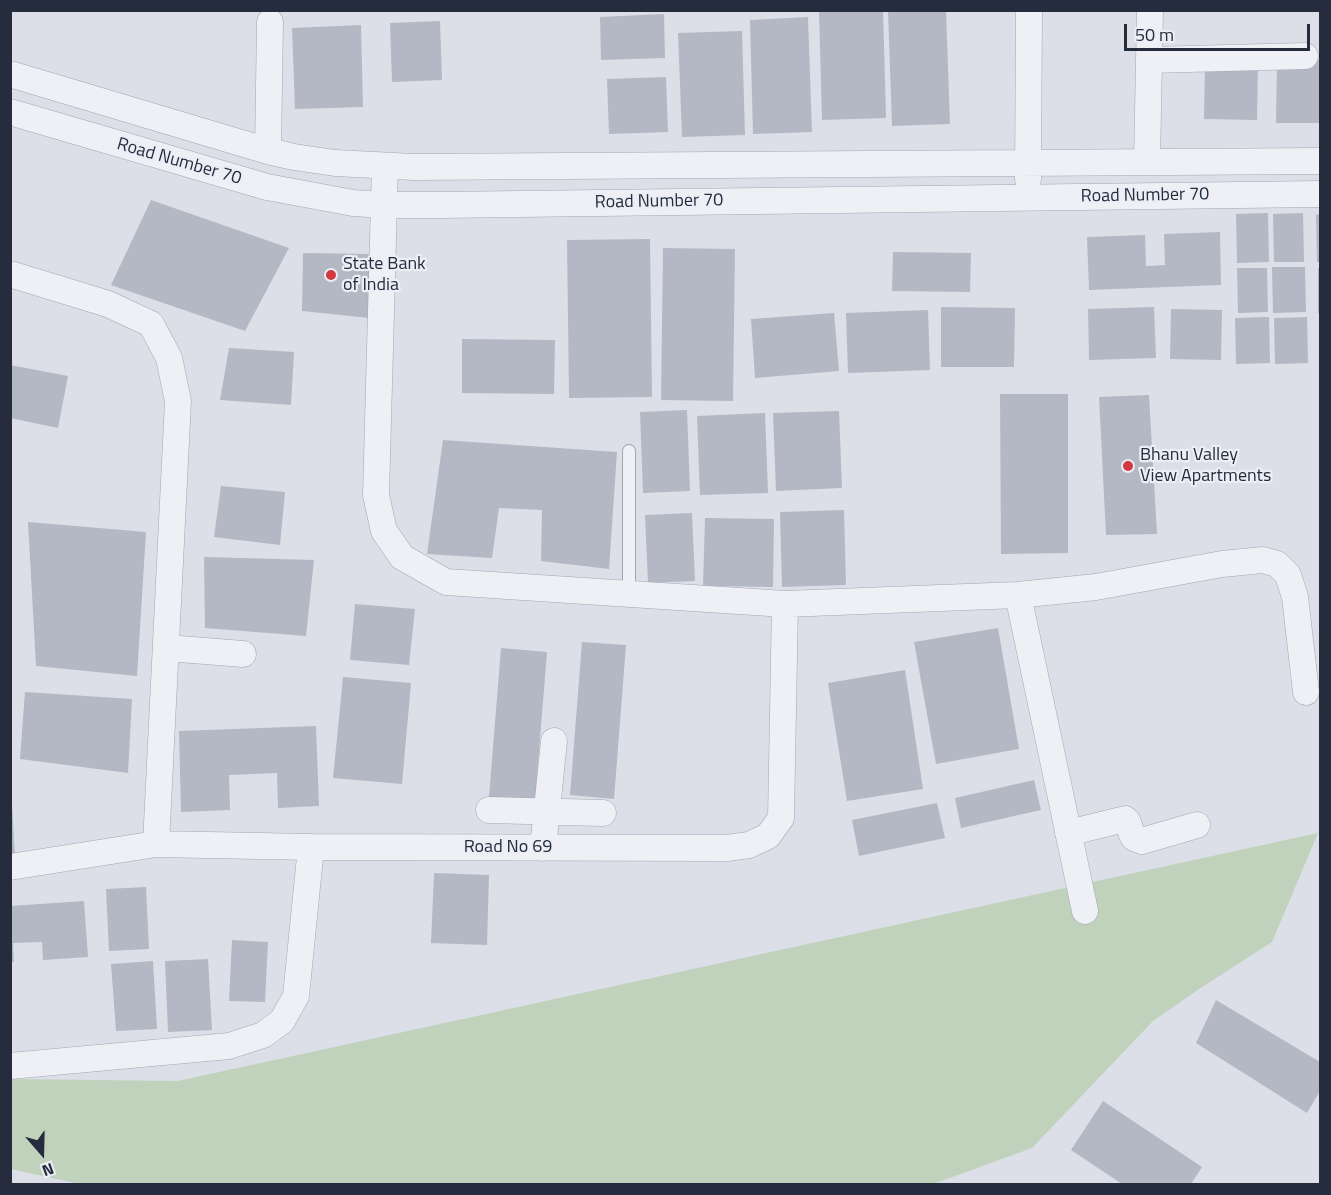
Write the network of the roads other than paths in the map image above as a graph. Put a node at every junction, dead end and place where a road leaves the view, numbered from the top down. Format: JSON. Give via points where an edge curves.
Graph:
{"nodes":[{"id":1,"x":1029,"y":10,"type":"edge"},
{"id":2,"x":1150,"y":10,"type":"edge"},
{"id":3,"x":270,"y":21,"type":"dead end"},
{"id":4,"x":1305,"y":56,"type":"dead end"},
{"id":5,"x":1149,"y":60,"type":"junction"},
{"id":6,"x":10,"y":74,"type":"edge"},
{"id":7,"x":10,"y":112,"type":"edge"},
{"id":8,"x":268,"y":151,"type":"junction"},
{"id":9,"x":1320,"y":161,"type":"edge"},
{"id":10,"x":1147,"y":162,"type":"junction"},
{"id":11,"x":1028,"y":163,"type":"junction"},
{"id":12,"x":385,"y":166,"type":"junction"},
{"id":13,"x":1320,"y":194,"type":"edge"},
{"id":14,"x":1028,"y":197,"type":"junction"},
{"id":15,"x":384,"y":205,"type":"junction"},
{"id":16,"x":10,"y":274,"type":"edge"},
{"id":17,"x":629,"y":451,"type":"dead end"},
{"id":18,"x":629,"y":594,"type":"junction"},
{"id":19,"x":1018,"y":595,"type":"junction"},
{"id":20,"x":784,"y":604,"type":"junction"},
{"id":21,"x":167,"y":648,"type":"junction"},
{"id":22,"x":243,"y":654,"type":"dead end"},
{"id":23,"x":1306,"y":692,"type":"dead end"},
{"id":24,"x":554,"y":741,"type":"dead end"},
{"id":25,"x":547,"y":811,"type":"junction"},
{"id":26,"x":603,"y":813,"type":"dead end"},
{"id":27,"x":1197,"y":825,"type":"dead end"},
{"id":28,"x":1068,"y":833,"type":"junction"},
{"id":29,"x":156,"y":844,"type":"junction"},
{"id":30,"x":311,"y":848,"type":"junction"},
{"id":31,"x":494,"y":848,"type":"junction"},
{"id":32,"x":543,"y":848,"type":"junction"},
{"id":33,"x":10,"y":867,"type":"edge"},
{"id":34,"x":1085,"y":911,"type":"dead end"},
{"id":35,"x":10,"y":1066,"type":"edge"}],
"edges":[{"from":1,"to":11,"type":"street"},
{"from":2,"to":5,"type":"street"},
{"from":3,"to":8,"type":"street"},
{"from":4,"to":5,"type":"street"},
{"from":5,"to":10,"type":"street"},
{"from":6,"to":8,"type":"street"},
{"from":7,"to":15,"type":"street","name":"Road Number 70","via":[[267,188]]},
{"from":8,"to":12,"type":"street","via":[[335,163]]},
{"from":9,"to":10,"type":"street"},
{"from":10,"to":11,"type":"street"},
{"from":11,"to":12,"type":"street"},
{"from":11,"to":14,"type":"street"},
{"from":12,"to":15,"type":"street"},
{"from":13,"to":14,"type":"street","name":"Road Number 70"},
{"from":14,"to":15,"type":"street","name":"Road Number 70"},
{"from":15,"to":18,"type":"street","via":[[376,495],[384,531],[402,557],[446,582]]},
{"from":16,"to":21,"type":"street","via":[[108,304],[151,324],[169,358],[178,400]]},
{"from":17,"to":18,"type":"lane"},
{"from":18,"to":20,"type":"street"},
{"from":19,"to":20,"type":"street"},
{"from":19,"to":23,"type":"street","via":[[1096,587],[1222,564],[1263,560],[1277,564],[1288,575],[1294,597]]},
{"from":19,"to":28,"type":"street"},
{"from":20,"to":32,"type":"street","name":"Road No 69","via":[[781,818],[768,836],[749,845],[727,848]]},
{"from":21,"to":22,"type":"street"},
{"from":21,"to":29,"type":"street"},
{"from":24,"to":25,"type":"street"},
{"from":25,"to":26,"type":"street"},
{"from":25,"to":31,"type":"street","via":[[492,810]]},
{"from":25,"to":32,"type":"street"},
{"from":27,"to":28,"type":"street","via":[[1142,841],[1134,838],[1125,819]]},
{"from":28,"to":34,"type":"street"},
{"from":29,"to":30,"type":"street","name":"Road No 69"},
{"from":29,"to":33,"type":"street","name":"Road No 69"},
{"from":30,"to":31,"type":"street","name":"Road No 69"},
{"from":30,"to":35,"type":"street","via":[[296,996],[282,1021],[263,1035],[229,1046]]},
{"from":31,"to":32,"type":"street","name":"Road No 69"}]}
